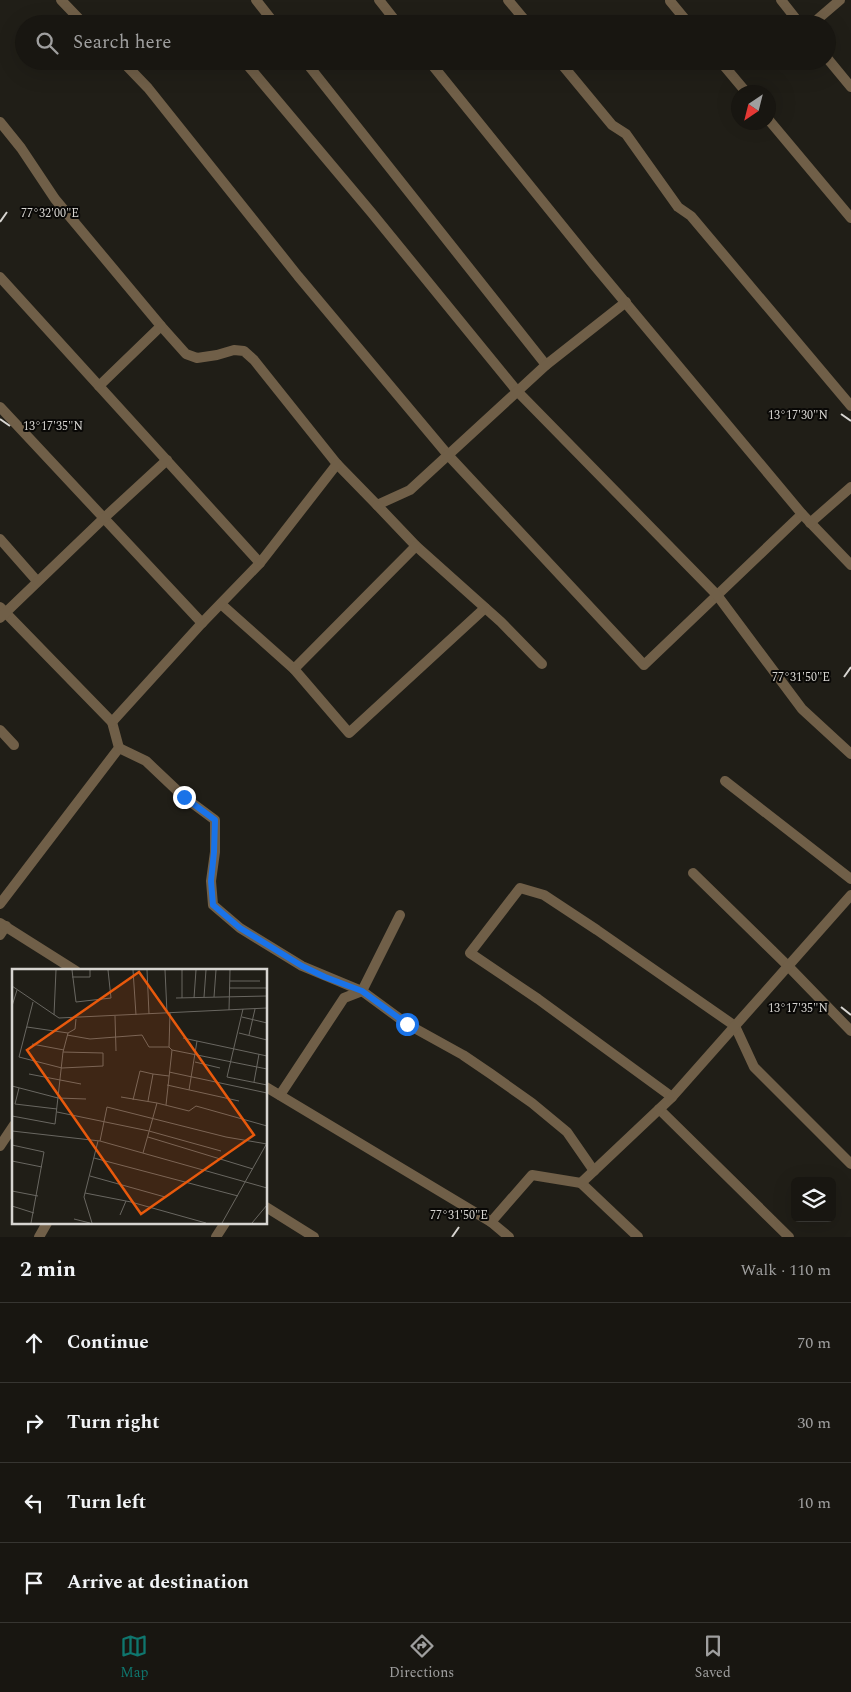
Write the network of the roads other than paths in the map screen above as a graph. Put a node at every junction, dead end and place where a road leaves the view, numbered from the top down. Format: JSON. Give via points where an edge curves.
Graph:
{"nodes":[{"id":1,"x":60,"y":0,"type":"edge"},
{"id":2,"x":256,"y":0,"type":"edge"},
{"id":3,"x":379,"y":0,"type":"edge"},
{"id":4,"x":508,"y":0,"type":"edge"},
{"id":5,"x":780,"y":0,"type":"edge"},
{"id":6,"x":840,"y":0,"type":"edge"},
{"id":7,"x":670,"y":1,"type":"edge"},
{"id":8,"x":75,"y":15,"type":"edge"},
{"id":9,"x":268,"y":15,"type":"edge"},
{"id":10,"x":391,"y":15,"type":"edge"},
{"id":11,"x":520,"y":15,"type":"edge"},
{"id":12,"x":682,"y":15,"type":"edge"},
{"id":13,"x":792,"y":15,"type":"edge"},
{"id":14,"x":822,"y":15,"type":"edge"},
{"id":15,"x":836,"y":69,"type":"edge"},
{"id":16,"x":131,"y":70,"type":"edge"},
{"id":17,"x":252,"y":70,"type":"edge"},
{"id":18,"x":312,"y":70,"type":"edge"},
{"id":19,"x":436,"y":70,"type":"edge"},
{"id":20,"x":567,"y":70,"type":"edge"},
{"id":21,"x":728,"y":70,"type":"edge"},
{"id":22,"x":740,"y":85,"type":"edge"},
{"id":23,"x":851,"y":87,"type":"edge"},
{"id":24,"x":0,"y":122,"type":"edge"},
{"id":25,"x":776,"y":129,"type":"edge"},
{"id":26,"x":851,"y":218,"type":"edge"},
{"id":27,"x":0,"y":277,"type":"edge"},
{"id":28,"x":626,"y":302,"type":"junction"},
{"id":29,"x":161,"y":326,"type":"junction"},
{"id":30,"x":546,"y":364,"type":"junction"},
{"id":31,"x":99,"y":386,"type":"junction"},
{"id":32,"x":517,"y":391,"type":"junction"},
{"id":33,"x":0,"y":406,"type":"edge"},
{"id":34,"x":851,"y":406,"type":"edge"},
{"id":35,"x":448,"y":455,"type":"junction"},
{"id":36,"x":167,"y":460,"type":"junction"},
{"id":37,"x":337,"y":464,"type":"junction"},
{"id":38,"x":851,"y":487,"type":"edge"},
{"id":39,"x":377,"y":504,"type":"junction"},
{"id":40,"x":802,"y":514,"type":"junction"},
{"id":41,"x":104,"y":518,"type":"junction"},
{"id":42,"x":810,"y":523,"type":"junction"},
{"id":43,"x":0,"y":539,"type":"edge"},
{"id":44,"x":416,"y":546,"type":"junction"},
{"id":45,"x":260,"y":563,"type":"junction"},
{"id":46,"x":851,"y":565,"type":"edge"},
{"id":47,"x":37,"y":581,"type":"junction"},
{"id":48,"x":717,"y":595,"type":"junction"},
{"id":49,"x":221,"y":604,"type":"junction"},
{"id":50,"x":485,"y":608,"type":"junction"},
{"id":51,"x":2,"y":612,"type":"edge"},
{"id":52,"x":202,"y":623,"type":"junction"},
{"id":53,"x":542,"y":664,"type":"dead end"},
{"id":54,"x":294,"y":670,"type":"junction"},
{"id":55,"x":112,"y":722,"type":"junction"},
{"id":56,"x":0,"y":730,"type":"edge"},
{"id":57,"x":14,"y":745,"type":"dead end"},
{"id":58,"x":119,"y":748,"type":"junction"},
{"id":59,"x":851,"y":754,"type":"edge"},
{"id":60,"x":726,"y":781,"type":"dead end"},
{"id":61,"x":693,"y":872,"type":"dead end"},
{"id":62,"x":851,"y":879,"type":"edge"},
{"id":63,"x":851,"y":895,"type":"edge"},
{"id":64,"x":0,"y":904,"type":"edge"},
{"id":65,"x":400,"y":915,"type":"dead end"},
{"id":66,"x":2,"y":928,"type":"edge"},
{"id":67,"x":788,"y":966,"type":"junction"},
{"id":68,"x":73,"y":969,"type":"edge"},
{"id":69,"x":362,"y":991,"type":"junction"},
{"id":70,"x":736,"y":1026,"type":"junction"},
{"id":71,"x":851,"y":1031,"type":"edge"},
{"id":72,"x":268,"y":1088,"type":"edge"},
{"id":73,"x":280,"y":1095,"type":"junction"},
{"id":74,"x":672,"y":1097,"type":"junction"},
{"id":75,"x":659,"y":1109,"type":"junction"},
{"id":76,"x":12,"y":1128,"type":"edge"},
{"id":77,"x":0,"y":1146,"type":"edge"},
{"id":78,"x":851,"y":1164,"type":"edge"},
{"id":79,"x":594,"y":1170,"type":"junction"},
{"id":80,"x":581,"y":1183,"type":"junction"},
{"id":81,"x":268,"y":1208,"type":"edge"},
{"id":82,"x":491,"y":1222,"type":"junction"},
{"id":83,"x":46,"y":1224,"type":"edge"},
{"id":84,"x":224,"y":1224,"type":"edge"},
{"id":85,"x":39,"y":1237,"type":"edge"},
{"id":86,"x":216,"y":1237,"type":"edge"},
{"id":87,"x":314,"y":1237,"type":"edge"},
{"id":88,"x":509,"y":1237,"type":"edge"},
{"id":89,"x":638,"y":1237,"type":"edge"},
{"id":90,"x":789,"y":1237,"type":"edge"}],
"edges":[{"from":1,"to":8,"type":"street"},
{"from":2,"to":9,"type":"street"},
{"from":3,"to":10,"type":"street"},
{"from":4,"to":11,"type":"street"},
{"from":5,"to":13,"type":"street"},
{"from":6,"to":14,"type":"street"},
{"from":7,"to":12,"type":"street"},
{"from":15,"to":23,"type":"street"},
{"from":16,"to":35,"type":"street"},
{"from":17,"to":32,"type":"street"},
{"from":18,"to":30,"type":"street"},
{"from":19,"to":28,"type":"street"},
{"from":20,"to":34,"type":"street","via":[[612,124],[626,134],[678,207],[692,216]]},
{"from":21,"to":22,"type":"street"},
{"from":24,"to":29,"type":"street","via":[[55,199]]},
{"from":25,"to":26,"type":"street"},
{"from":27,"to":31,"type":"street"},
{"from":28,"to":30,"type":"street"},
{"from":28,"to":40,"type":"street"},
{"from":29,"to":31,"type":"street"},
{"from":29,"to":37,"type":"street","via":[[186,354],[197,358],[244,351]]},
{"from":30,"to":32,"type":"street"},
{"from":31,"to":36,"type":"street"},
{"from":32,"to":35,"type":"street"},
{"from":32,"to":48,"type":"street"},
{"from":33,"to":41,"type":"street"},
{"from":35,"to":39,"type":"street","via":[[410,490]]},
{"from":35,"to":48,"type":"street","via":[[644,665]]},
{"from":36,"to":41,"type":"street"},
{"from":36,"to":45,"type":"street"},
{"from":37,"to":39,"type":"street"},
{"from":37,"to":45,"type":"street"},
{"from":38,"to":42,"type":"street"},
{"from":39,"to":44,"type":"street"},
{"from":40,"to":42,"type":"street"},
{"from":40,"to":48,"type":"street"},
{"from":41,"to":47,"type":"street"},
{"from":41,"to":52,"type":"street"},
{"from":42,"to":46,"type":"street"},
{"from":43,"to":47,"type":"street"},
{"from":44,"to":50,"type":"street"},
{"from":44,"to":54,"type":"street"},
{"from":45,"to":49,"type":"street"},
{"from":47,"to":51,"type":"street"},
{"from":48,"to":59,"type":"street","via":[[802,710]]},
{"from":49,"to":52,"type":"street"},
{"from":49,"to":54,"type":"street"},
{"from":50,"to":53,"type":"street"},
{"from":50,"to":54,"type":"street","via":[[349,733]]},
{"from":51,"to":55,"type":"street"},
{"from":52,"to":55,"type":"street"},
{"from":55,"to":58,"type":"street"},
{"from":56,"to":57,"type":"street"},
{"from":58,"to":64,"type":"street"},
{"from":58,"to":69,"type":"street","via":[[146,761],[184,797],[215,820],[211,881],[213,905],[240,928],[302,966]]},
{"from":60,"to":62,"type":"street"},
{"from":61,"to":67,"type":"street"},
{"from":63,"to":67,"type":"street"},
{"from":65,"to":69,"type":"street"},
{"from":66,"to":68,"type":"street"},
{"from":67,"to":70,"type":"street"},
{"from":67,"to":71,"type":"street"},
{"from":69,"to":73,"type":"street","via":[[344,998]]},
{"from":69,"to":79,"type":"street","via":[[407,1024],[462,1055],[532,1103],[567,1132]]},
{"from":70,"to":74,"type":"street"},
{"from":70,"to":74,"type":"street","via":[[544,895],[520,888],[470,953]]},
{"from":70,"to":78,"type":"street","via":[[754,1067]]},
{"from":72,"to":73,"type":"street"},
{"from":73,"to":82,"type":"street"},
{"from":74,"to":75,"type":"street"},
{"from":75,"to":79,"type":"street"},
{"from":75,"to":90,"type":"street"},
{"from":76,"to":77,"type":"street"},
{"from":79,"to":80,"type":"street"},
{"from":80,"to":82,"type":"street","via":[[532,1175]]},
{"from":80,"to":89,"type":"street"},
{"from":81,"to":87,"type":"street"},
{"from":82,"to":88,"type":"street"},
{"from":83,"to":85,"type":"street"},
{"from":84,"to":86,"type":"street"}]}
